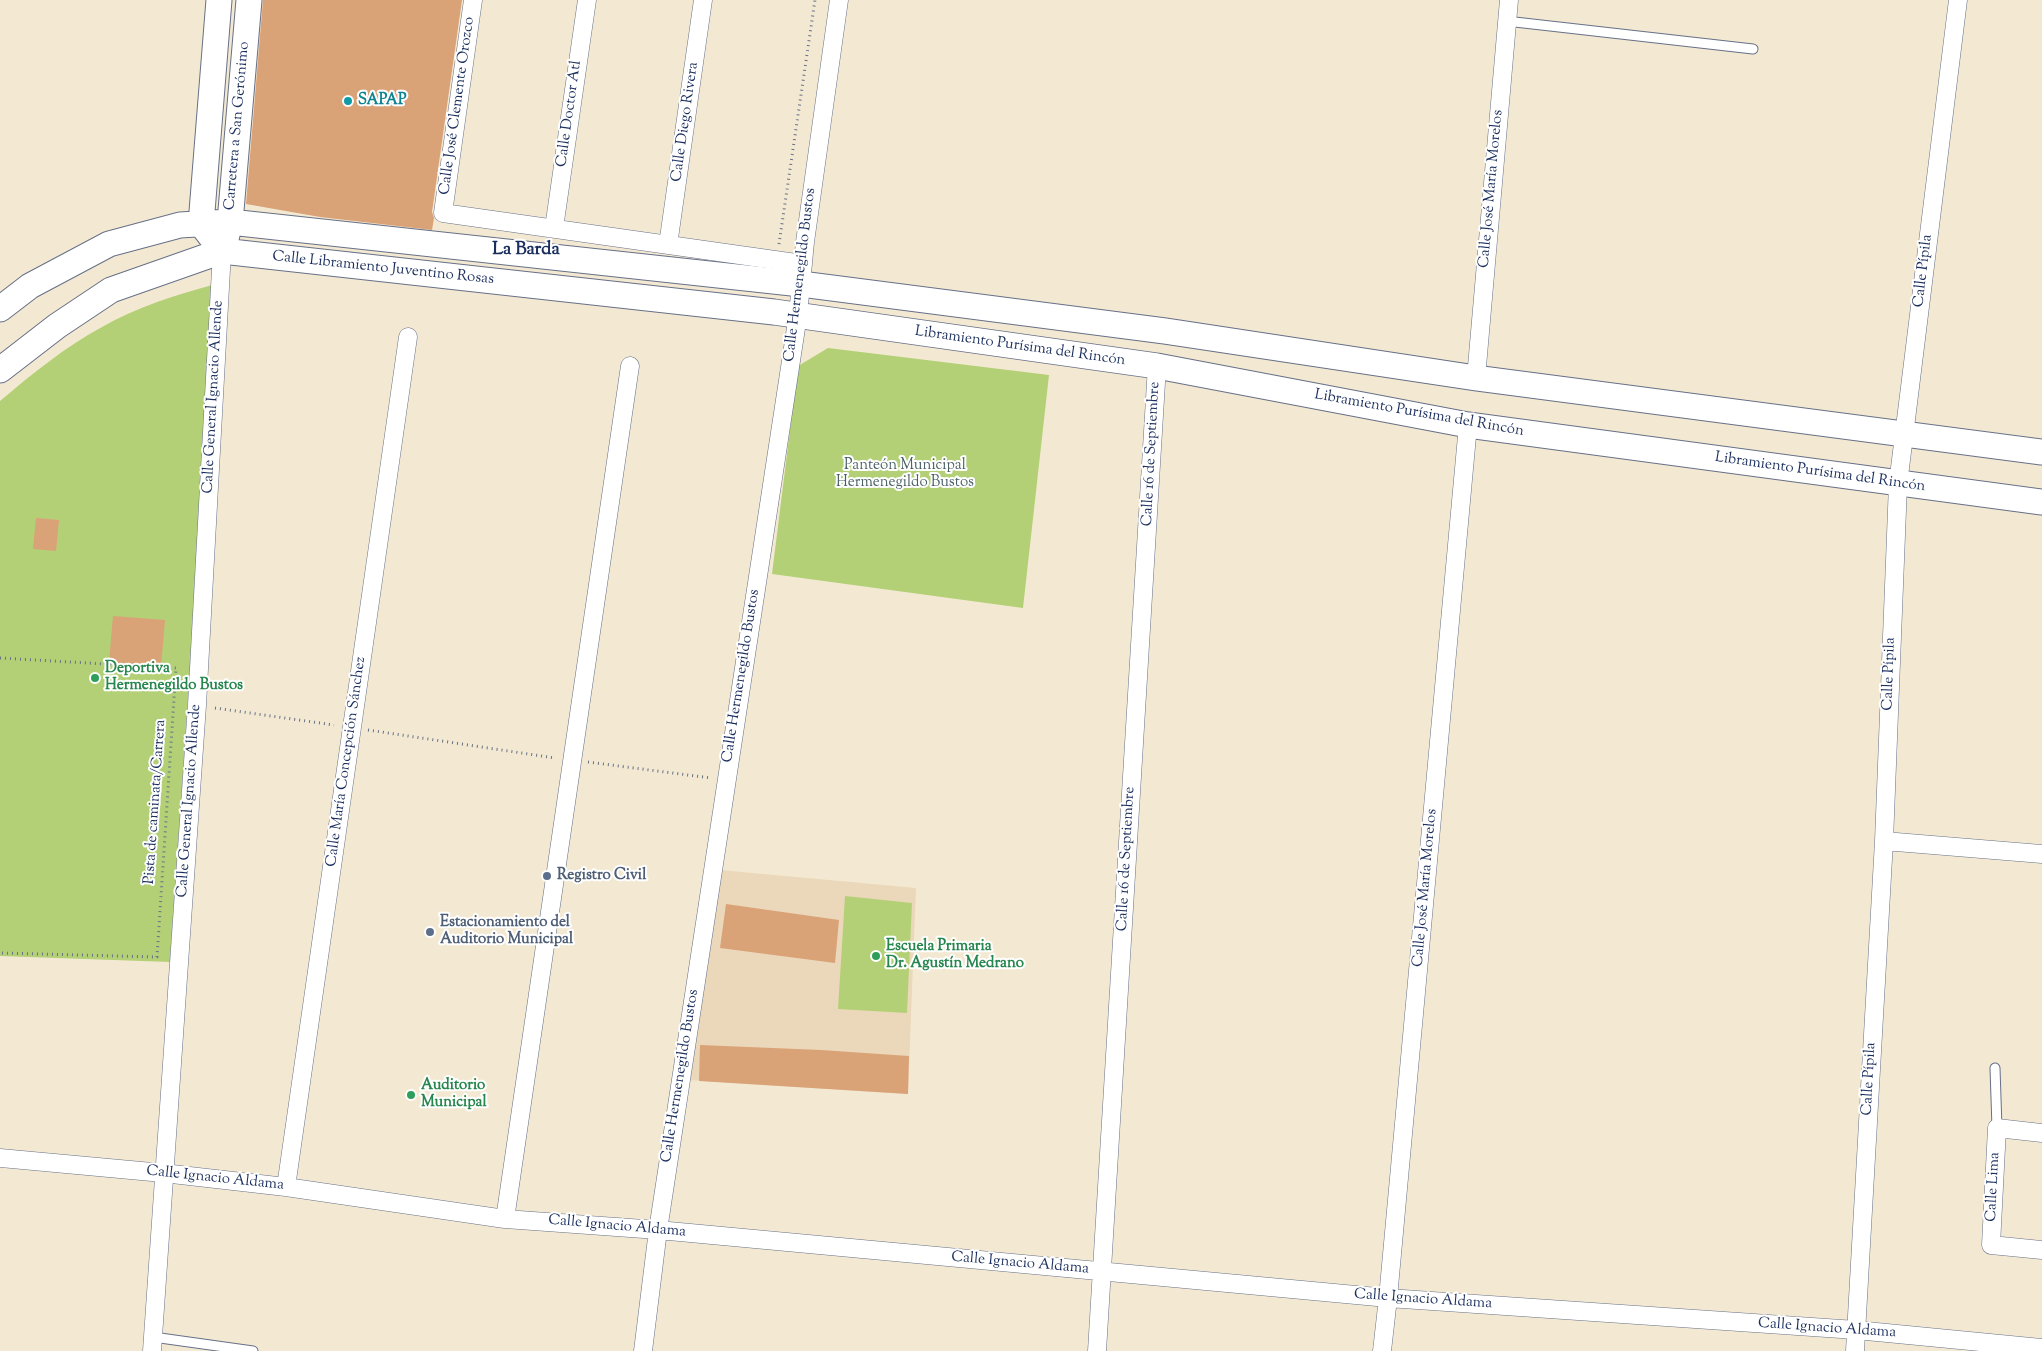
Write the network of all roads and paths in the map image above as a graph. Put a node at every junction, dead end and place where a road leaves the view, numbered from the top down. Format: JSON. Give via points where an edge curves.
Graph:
{"nodes":[{"id":1,"x":219,"y":0,"type":"edge"},
{"id":2,"x":249,"y":0,"type":"edge"},
{"id":3,"x":473,"y":0,"type":"edge"},
{"id":4,"x":586,"y":0,"type":"edge"},
{"id":5,"x":703,"y":0,"type":"edge"},
{"id":6,"x":815,"y":0,"type":"edge"},
{"id":7,"x":839,"y":0,"type":"edge"},
{"id":8,"x":1508,"y":0,"type":"edge"},
{"id":9,"x":1958,"y":0,"type":"edge"},
{"id":10,"x":1506,"y":21,"type":"junction"},
{"id":11,"x":1753,"y":49,"type":"dead end"},
{"id":12,"x":230,"y":222,"type":"junction"},
{"id":13,"x":201,"y":224,"type":"junction"},
{"id":14,"x":554,"y":228,"type":"junction"},
{"id":15,"x":668,"y":245,"type":"junction"},
{"id":16,"x":222,"y":251,"type":"junction"},
{"id":17,"x":777,"y":260,"type":"junction"},
{"id":18,"x":802,"y":274,"type":"junction"},
{"id":19,"x":1,"y":307,"type":"edge"},
{"id":20,"x":798,"y":316,"type":"junction"},
{"id":21,"x":408,"y":337,"type":"dead end"},
{"id":22,"x":630,"y":366,"type":"dead end"},
{"id":23,"x":1157,"y":366,"type":"junction"},
{"id":24,"x":0,"y":370,"type":"edge"},
{"id":25,"x":1476,"y":378,"type":"junction"},
{"id":26,"x":1468,"y":425,"type":"junction"},
{"id":27,"x":1904,"y":435,"type":"junction"},
{"id":28,"x":2042,"y":452,"type":"edge"},
{"id":29,"x":1898,"y":484,"type":"junction"},
{"id":30,"x":2042,"y":502,"type":"edge"},
{"id":31,"x":0,"y":658,"type":"edge"},
{"id":32,"x":197,"y":705,"type":"junction"},
{"id":33,"x":352,"y":728,"type":"junction"},
{"id":34,"x":572,"y":760,"type":"junction"},
{"id":35,"x":726,"y":780,"type":"junction"},
{"id":36,"x":1884,"y":841,"type":"junction"},
{"id":37,"x":2042,"y":854,"type":"edge"},
{"id":38,"x":0,"y":953,"type":"edge"},
{"id":39,"x":1995,"y":1068,"type":"dead end"},
{"id":40,"x":1996,"y":1128,"type":"junction"},
{"id":41,"x":2042,"y":1133,"type":"edge"},
{"id":42,"x":0,"y":1158,"type":"edge"},
{"id":43,"x":163,"y":1173,"type":"junction"},
{"id":44,"x":286,"y":1187,"type":"junction"},
{"id":45,"x":505,"y":1218,"type":"junction"},
{"id":46,"x":658,"y":1230,"type":"junction"},
{"id":47,"x":2042,"y":1250,"type":"edge"},
{"id":48,"x":1102,"y":1272,"type":"junction"},
{"id":49,"x":1388,"y":1298,"type":"junction"},
{"id":50,"x":1856,"y":1330,"type":"junction"},
{"id":51,"x":152,"y":1344,"type":"edge"},
{"id":52,"x":2042,"y":1348,"type":"edge"},
{"id":53,"x":253,"y":1351,"type":"edge"},
{"id":54,"x":643,"y":1351,"type":"edge"},
{"id":55,"x":1097,"y":1351,"type":"edge"},
{"id":56,"x":1382,"y":1351,"type":"edge"},
{"id":57,"x":1855,"y":1351,"type":"edge"}],
"edges":[{"from":1,"to":13,"type":"main road"},
{"from":2,"to":12,"type":"main road","name":"Carretera a San Gerónimo"},
{"from":3,"to":14,"type":"street","name":"Calle José Clemente Orozco","via":[[443,213]]},
{"from":4,"to":14,"type":"street","name":"Calle Doctor Atl"},
{"from":5,"to":15,"type":"street","name":"Calle Diego Rivera"},
{"from":6,"to":17,"type":"path","name":"Calle Hermenegildo Bustos"},
{"from":7,"to":18,"type":"street","name":"Calle Hermenegildo Bustos"},
{"from":8,"to":10,"type":"street","name":"Calle José María Morelos"},
{"from":9,"to":27,"type":"street","name":"Calle Pípila"},
{"from":10,"to":11,"type":"lane"},
{"from":10,"to":25,"type":"street","name":"Calle José María Morelos"},
{"from":12,"to":13,"type":"main road","name":"Calle Libramiento Juventino Rosas"},
{"from":12,"to":16,"type":"main road","name":"Carretera a San Gerónimo"},
{"from":12,"to":18,"type":"main road","name":"Calle Libramiento Juventino Rosas"},
{"from":13,"to":16,"type":"main road"},
{"from":13,"to":19,"type":"main road","name":"Calle Libramiento Juventino Rosas","via":[[180,225],[109,244],[30,286]]},
{"from":14,"to":15,"type":"street"},
{"from":15,"to":17,"type":"street"},
{"from":16,"to":20,"type":"main road","name":"Calle Libramiento Juventino Rosas"},
{"from":16,"to":24,"type":"main road","name":"Calle Libramiento Juventino Rosas","via":[[112,290],[57,326]]},
{"from":16,"to":32,"type":"street","name":"Calle General Ignacio Allende"},
{"from":17,"to":18,"type":"street"},
{"from":18,"to":20,"type":"street","name":"Calle Hermenegildo Bustos"},
{"from":18,"to":25,"type":"main road"},
{"from":20,"to":23,"type":"main road","name":"Libramiento Purísima del Rincón"},
{"from":20,"to":35,"type":"street","name":"Calle Hermenegildo Bustos"},
{"from":21,"to":33,"type":"street","name":"Calle María Concepción Sánchez"},
{"from":22,"to":34,"type":"street"},
{"from":23,"to":26,"type":"main road","name":"Libramiento Purísima del Rincón"},
{"from":23,"to":48,"type":"street","name":"Calle 16 de Septiembre"},
{"from":25,"to":27,"type":"main road"},
{"from":26,"to":29,"type":"main road","name":"Libramiento Purísima del Rincón"},
{"from":26,"to":49,"type":"street","name":"Calle José María Morelos"},
{"from":27,"to":28,"type":"main road"},
{"from":27,"to":29,"type":"street","name":"Calle Pípila"},
{"from":29,"to":30,"type":"main road","name":"Libramiento Purísima del Rincón"},
{"from":29,"to":36,"type":"street","name":"Calle Pípila"},
{"from":31,"to":38,"type":"path","name":"Pista de caminata/Carrera","via":[[176,668],[157,957]]},
{"from":32,"to":33,"type":"path"},
{"from":32,"to":43,"type":"street","name":"Calle General Ignacio Allende"},
{"from":33,"to":34,"type":"path"},
{"from":33,"to":44,"type":"street","name":"Calle María Concepción Sánchez"},
{"from":34,"to":35,"type":"path"},
{"from":34,"to":45,"type":"street"},
{"from":35,"to":46,"type":"street","name":"Calle Hermenegildo Bustos"},
{"from":36,"to":37,"type":"street"},
{"from":36,"to":50,"type":"street","name":"Calle Pípila"},
{"from":39,"to":40,"type":"lane"},
{"from":40,"to":41,"type":"street"},
{"from":40,"to":47,"type":"street","name":"Calle Lima","via":[[1991,1245]]},
{"from":42,"to":43,"type":"street","name":"Calle Ignacio Aldama"},
{"from":43,"to":44,"type":"street","name":"Calle Ignacio Aldama"},
{"from":43,"to":51,"type":"street","name":"Calle General Ignacio Allende"},
{"from":44,"to":45,"type":"street","name":"Calle Ignacio Aldama"},
{"from":45,"to":46,"type":"street","name":"Calle Ignacio Aldama"},
{"from":46,"to":48,"type":"street","name":"Calle Ignacio Aldama"},
{"from":46,"to":54,"type":"street","name":"Calle Hermenegildo Bustos"},
{"from":48,"to":49,"type":"street","name":"Calle Ignacio Aldama"},
{"from":48,"to":55,"type":"street","name":"Calle 16 de Septiembre"},
{"from":49,"to":50,"type":"street","name":"Calle Ignacio Aldama"},
{"from":49,"to":56,"type":"street","name":"Calle José María Morelos"},
{"from":50,"to":52,"type":"street","name":"Calle Ignacio Aldama"},
{"from":50,"to":57,"type":"street","name":"Calle Pípila"},
{"from":51,"to":53,"type":"lane"}]}
